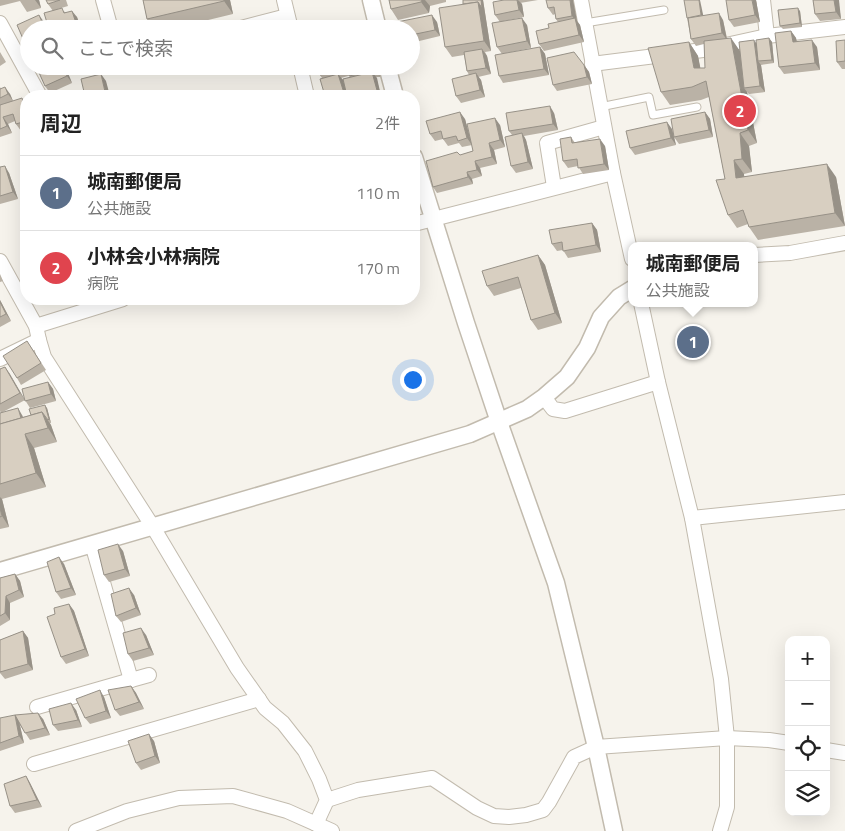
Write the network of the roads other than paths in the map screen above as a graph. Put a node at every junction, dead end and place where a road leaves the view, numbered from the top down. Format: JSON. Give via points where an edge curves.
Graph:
{"nodes":[{"id":1,"x":103,"y":0,"type":"edge"},
{"id":2,"x":284,"y":0,"type":"edge"},
{"id":3,"x":371,"y":0,"type":"edge"},
{"id":4,"x":581,"y":0,"type":"edge"},
{"id":5,"x":763,"y":0,"type":"edge"},
{"id":6,"x":664,"y":10,"type":"dead end"},
{"id":7,"x":109,"y":20,"type":"edge"},
{"id":8,"x":289,"y":20,"type":"edge"},
{"id":9,"x":376,"y":20,"type":"edge"},
{"id":10,"x":0,"y":23,"type":"edge"},
{"id":11,"x":585,"y":23,"type":"junction"},
{"id":12,"x":845,"y":27,"type":"edge"},
{"id":13,"x":767,"y":36,"type":"junction"},
{"id":14,"x":20,"y":60,"type":"edge"},
{"id":15,"x":592,"y":64,"type":"junction"},
{"id":16,"x":28,"y":75,"type":"edge"},
{"id":17,"x":302,"y":75,"type":"edge"},
{"id":18,"x":389,"y":75,"type":"edge"},
{"id":19,"x":37,"y":90,"type":"edge"},
{"id":20,"x":306,"y":90,"type":"edge"},
{"id":21,"x":393,"y":90,"type":"edge"},
{"id":22,"x":600,"y":107,"type":"junction"},
{"id":23,"x":697,"y":107,"type":"dead end"},
{"id":24,"x":604,"y":127,"type":"junction"},
{"id":25,"x":613,"y":173,"type":"junction"},
{"id":26,"x":420,"y":177,"type":"edge"},
{"id":27,"x":554,"y":187,"type":"junction"},
{"id":28,"x":432,"y":218,"type":"junction"},
{"id":29,"x":420,"y":222,"type":"edge"},
{"id":30,"x":628,"y":242,"type":"edge"},
{"id":31,"x":845,"y":243,"type":"edge"},
{"id":32,"x":758,"y":255,"type":"edge"},
{"id":33,"x":0,"y":261,"type":"edge"},
{"id":34,"x":628,"y":291,"type":"edge"},
{"id":35,"x":20,"y":297,"type":"edge"},
{"id":36,"x":24,"y":305,"type":"edge"},
{"id":37,"x":104,"y":305,"type":"edge"},
{"id":38,"x":642,"y":307,"type":"edge"},
{"id":39,"x":36,"y":326,"type":"junction"},
{"id":40,"x":39,"y":340,"type":"junction"},
{"id":41,"x":0,"y":359,"type":"edge"},
{"id":42,"x":658,"y":382,"type":"junction"},
{"id":43,"x":544,"y":397,"type":"junction"},
{"id":44,"x":499,"y":422,"type":"junction"},
{"id":45,"x":845,"y":502,"type":"edge"},
{"id":46,"x":692,"y":518,"type":"junction"},
{"id":47,"x":153,"y":527,"type":"junction"},
{"id":48,"x":92,"y":544,"type":"junction"},
{"id":49,"x":0,"y":571,"type":"edge"},
{"id":50,"x":149,"y":676,"type":"dead end"},
{"id":51,"x":131,"y":680,"type":"junction"},
{"id":52,"x":259,"y":699,"type":"junction"},
{"id":53,"x":37,"y":707,"type":"dead end"},
{"id":54,"x":727,"y":738,"type":"junction"},
{"id":55,"x":785,"y":742,"type":"edge"},
{"id":56,"x":596,"y":747,"type":"junction"},
{"id":57,"x":830,"y":751,"type":"edge"},
{"id":58,"x":845,"y":753,"type":"edge"},
{"id":59,"x":34,"y":764,"type":"dead end"},
{"id":60,"x":327,"y":800,"type":"junction"},
{"id":61,"x":316,"y":824,"type":"junction"},
{"id":62,"x":76,"y":831,"type":"edge"},
{"id":63,"x":332,"y":831,"type":"edge"},
{"id":64,"x":614,"y":831,"type":"edge"},
{"id":65,"x":720,"y":831,"type":"edge"}],
"edges":[{"from":1,"to":7,"type":"street"},
{"from":2,"to":8,"type":"street"},
{"from":3,"to":9,"type":"street"},
{"from":4,"to":11,"type":"street"},
{"from":5,"to":13,"type":"street"},
{"from":6,"to":11,"type":"lane"},
{"from":10,"to":14,"type":"street"},
{"from":11,"to":15,"type":"street"},
{"from":12,"to":13,"type":"street"},
{"from":13,"to":15,"type":"street","via":[[703,50]]},
{"from":15,"to":22,"type":"street"},
{"from":16,"to":19,"type":"street"},
{"from":17,"to":20,"type":"street"},
{"from":18,"to":21,"type":"street"},
{"from":22,"to":23,"type":"lane","via":[[649,97],[653,115]]},
{"from":22,"to":24,"type":"street"},
{"from":24,"to":25,"type":"street"},
{"from":24,"to":27,"type":"street","via":[[547,143]]},
{"from":25,"to":27,"type":"street"},
{"from":25,"to":30,"type":"street"},
{"from":26,"to":28,"type":"street"},
{"from":27,"to":28,"type":"street"},
{"from":28,"to":29,"type":"street"},
{"from":28,"to":44,"type":"street"},
{"from":31,"to":32,"type":"street","via":[[790,253]]},
{"from":33,"to":35,"type":"street"},
{"from":34,"to":43,"type":"street","via":[[601,317],[587,348],[567,377]]},
{"from":36,"to":39,"type":"street"},
{"from":37,"to":39,"type":"street"},
{"from":38,"to":42,"type":"street"},
{"from":39,"to":40,"type":"street"},
{"from":40,"to":41,"type":"street"},
{"from":40,"to":47,"type":"street","via":[[44,357]]},
{"from":42,"to":43,"type":"street","via":[[565,411],[553,409]]},
{"from":42,"to":46,"type":"street"},
{"from":43,"to":44,"type":"street"},
{"from":44,"to":47,"type":"street","via":[[470,434]]},
{"from":44,"to":56,"type":"street","via":[[556,583]]},
{"from":45,"to":46,"type":"street"},
{"from":46,"to":54,"type":"street","via":[[721,679]]},
{"from":47,"to":48,"type":"street"},
{"from":47,"to":52,"type":"street"},
{"from":48,"to":49,"type":"street"},
{"from":48,"to":51,"type":"street"},
{"from":50,"to":51,"type":"street"},
{"from":51,"to":53,"type":"street"},
{"from":52,"to":59,"type":"street"},
{"from":52,"to":60,"type":"street","via":[[305,750]]},
{"from":54,"to":55,"type":"street"},
{"from":54,"to":56,"type":"street"},
{"from":54,"to":65,"type":"street","via":[[727,807]]},
{"from":56,"to":60,"type":"street","via":[[574,757],[543,810],[526,816],[494,816],[432,778],[358,790]]},
{"from":56,"to":64,"type":"street"},
{"from":57,"to":58,"type":"street"},
{"from":60,"to":61,"type":"street"},
{"from":61,"to":62,"type":"street","via":[[287,811],[224,796],[179,798],[127,811]]},
{"from":61,"to":63,"type":"street"}]}
